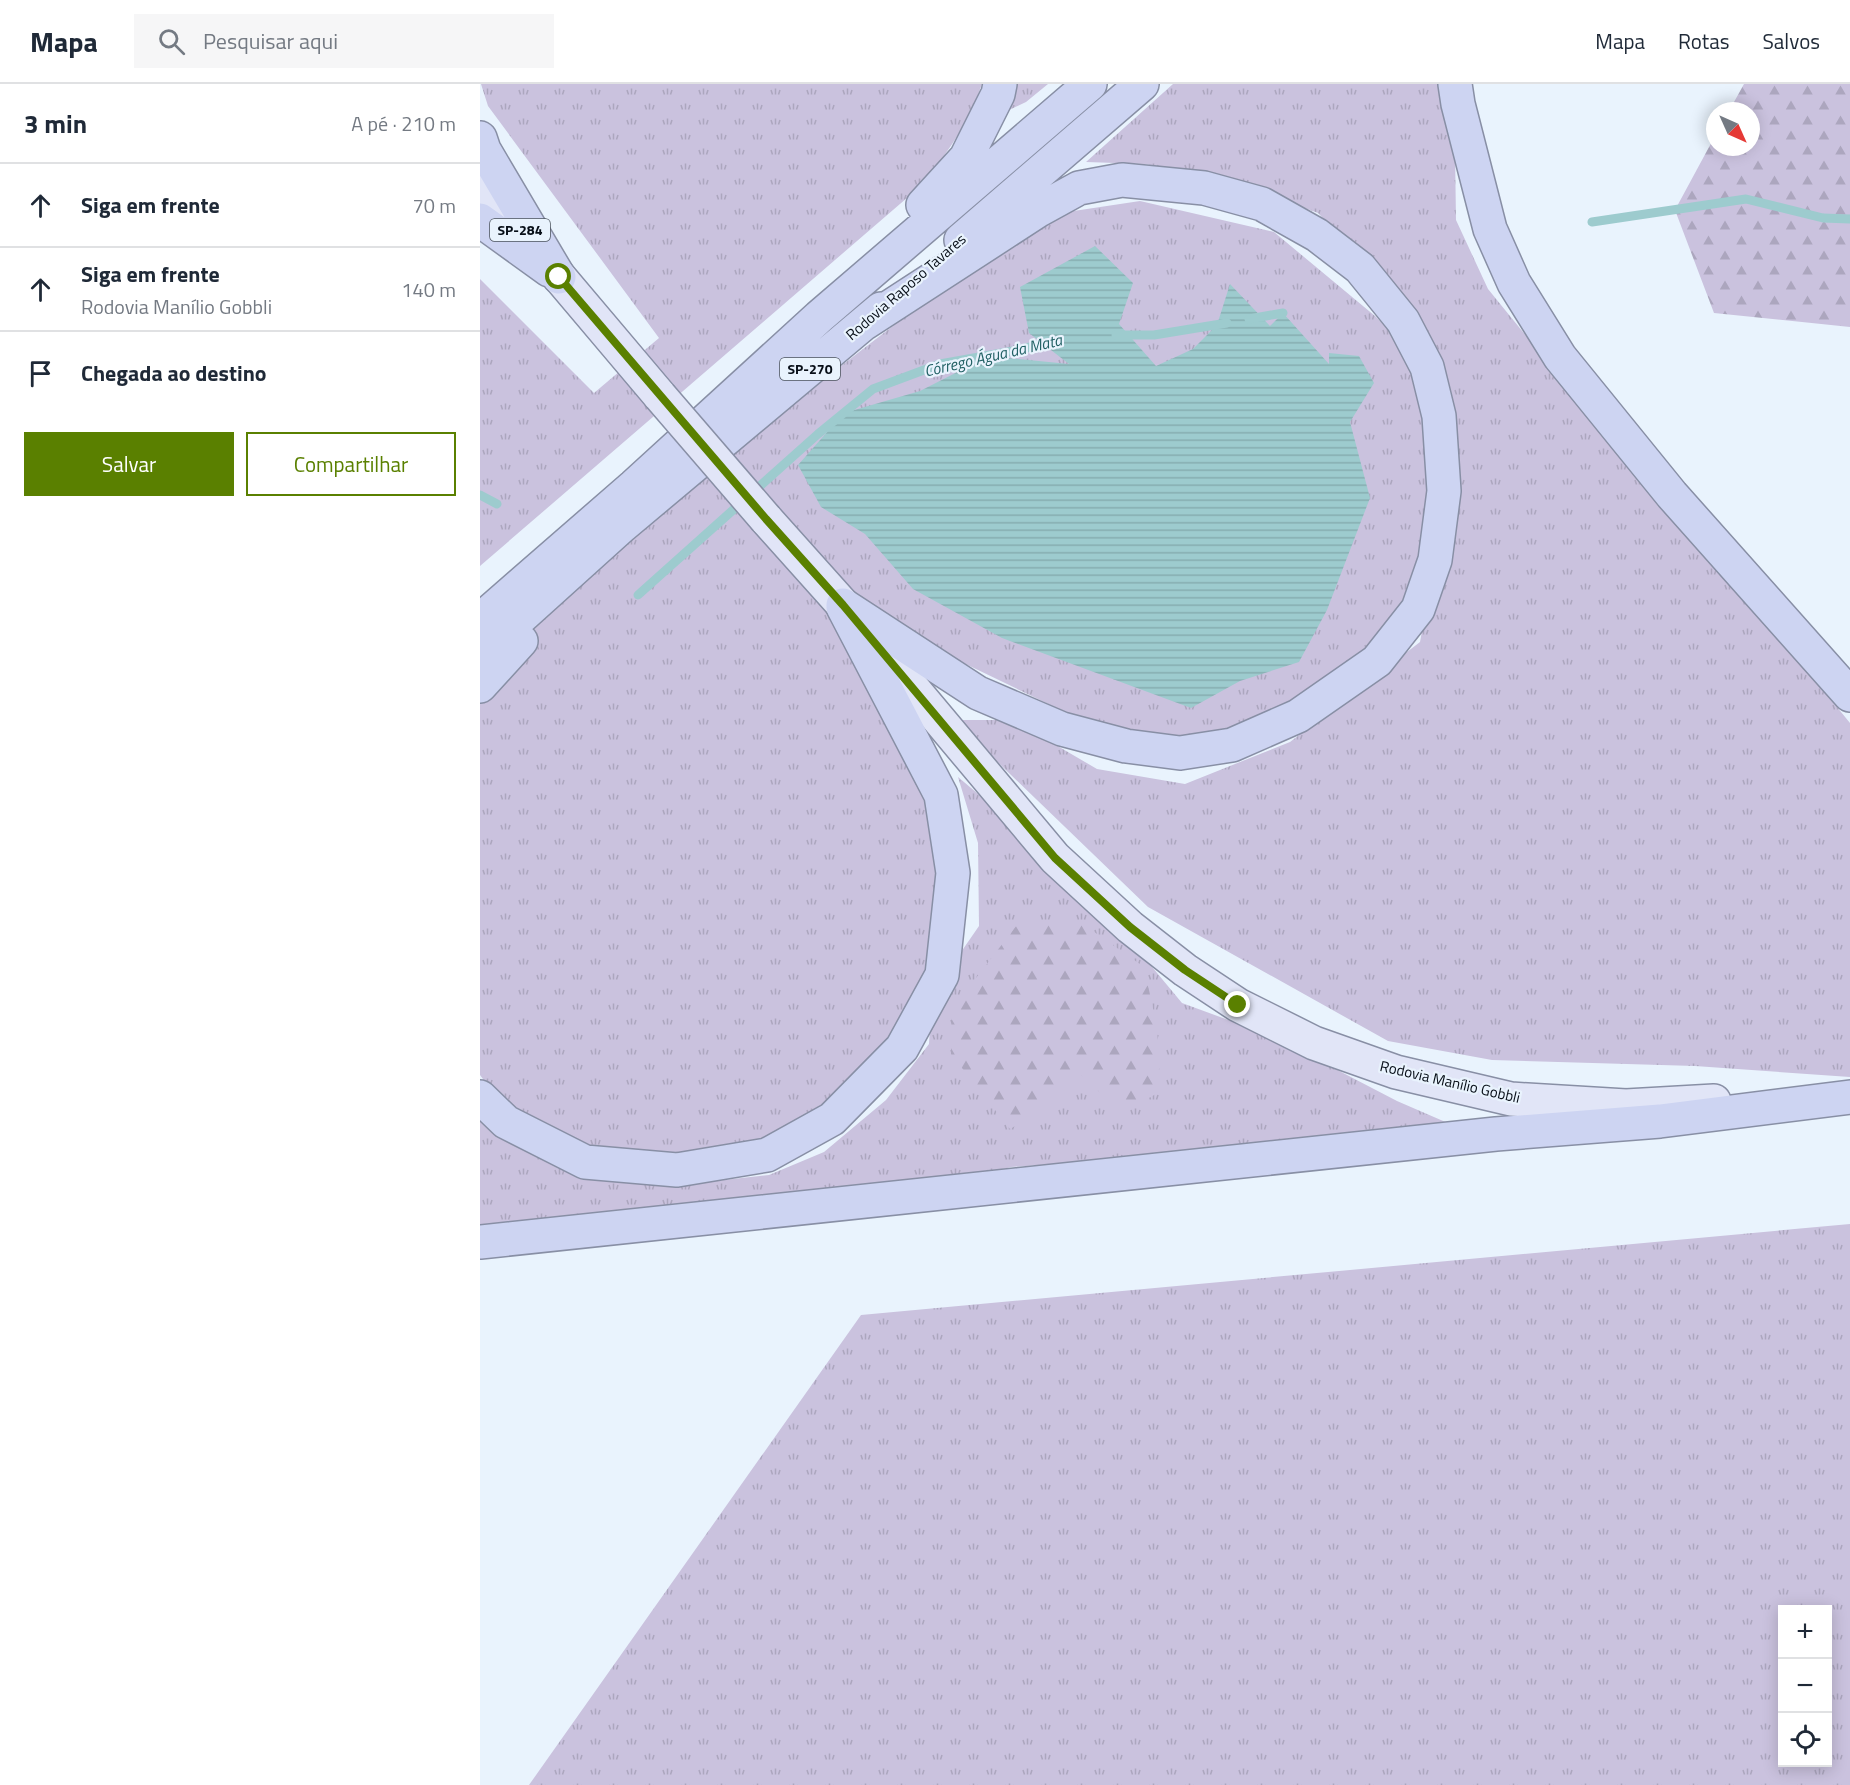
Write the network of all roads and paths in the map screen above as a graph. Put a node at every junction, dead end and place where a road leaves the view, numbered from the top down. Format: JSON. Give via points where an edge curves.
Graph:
{"nodes":[{"id":1,"x":1000,"y":84,"type":"edge"},
{"id":2,"x":1090,"y":84,"type":"edge"},
{"id":3,"x":1142,"y":84,"type":"edge"},
{"id":4,"x":1455,"y":84,"type":"edge"},
{"id":5,"x":480,"y":138,"type":"edge"},
{"id":6,"x":480,"y":183,"type":"edge"},
{"id":7,"x":480,"y":220,"type":"edge"},
{"id":8,"x":559,"y":277,"type":"junction"},
{"id":9,"x":819,"y":318,"type":"junction"},
{"id":10,"x":865,"y":323,"type":"junction"},
{"id":11,"x":634,"y":486,"type":"junction"},
{"id":12,"x":622,"y":526,"type":"junction"},
{"id":13,"x":480,"y":600,"type":"edge"},
{"id":14,"x":843,"y":605,"type":"junction"},
{"id":15,"x":480,"y":620,"type":"edge"},
{"id":16,"x":480,"y":654,"type":"edge"},
{"id":17,"x":480,"y":686,"type":"edge"},
{"id":18,"x":1850,"y":695,"type":"edge"},
{"id":19,"x":1850,"y":1095,"type":"edge"},
{"id":20,"x":480,"y":1097,"type":"edge"},
{"id":21,"x":480,"y":1242,"type":"edge"}],
"edges":[{"from":1,"to":9,"type":"highway","via":[[966,158]]},
{"from":2,"to":9,"type":"highway","number":"SP-270"},
{"from":3,"to":10,"type":"highway","name":"Rodovia Raposo Tavares","number":"SP-270"},
{"from":4,"to":18,"type":"highway","via":[[1490,229],[1514,283],[1560,357],[1672,495]]},
{"from":5,"to":8,"type":"highway"},
{"from":6,"to":8,"type":"main road","number":"SP-284"},
{"from":7,"to":8,"type":"highway"},
{"from":8,"to":14,"type":"main road","name":"Rodovia Manílio Gobbli","number":"SP-284","bridge":true},
{"from":9,"to":11,"type":"highway","number":"SP-270"},
{"from":10,"to":12,"type":"highway","name":"Rodovia Raposo Tavares","number":"SP-270"},
{"from":10,"to":14,"type":"highway","via":[[1079,188],[1122,180],[1204,188],[1262,204],[1317,235],[1360,268],[1403,321],[1427,367],[1439,416],[1444,491],[1435,560],[1418,609],[1377,661],[1298,716],[1232,745],[1180,753],[1126,746],[1062,729],[978,693]]},
{"from":11,"to":13,"type":"highway"},
{"from":11,"to":15,"type":"highway","number":"SP-270"},
{"from":12,"to":16,"type":"highway","name":"Rodovia Raposo Tavares","number":"SP-270"},
{"from":12,"to":17,"type":"highway"},
{"from":14,"to":19,"type":"main road","name":"Rodovia Manílio Gobbli","number":"SP-284","via":[[1055,858],[1130,927],[1185,970],[1238,1005],[1314,1042],[1396,1072],[1511,1099],[1626,1106]]},
{"from":14,"to":20,"type":"highway","via":[[941,795],[953,873],[942,975],[902,1048],[832,1119],[767,1155],[677,1170],[585,1162],[506,1122]]},
{"from":19,"to":21,"type":"highway","via":[[1660,1121],[1485,1135]]}]}
